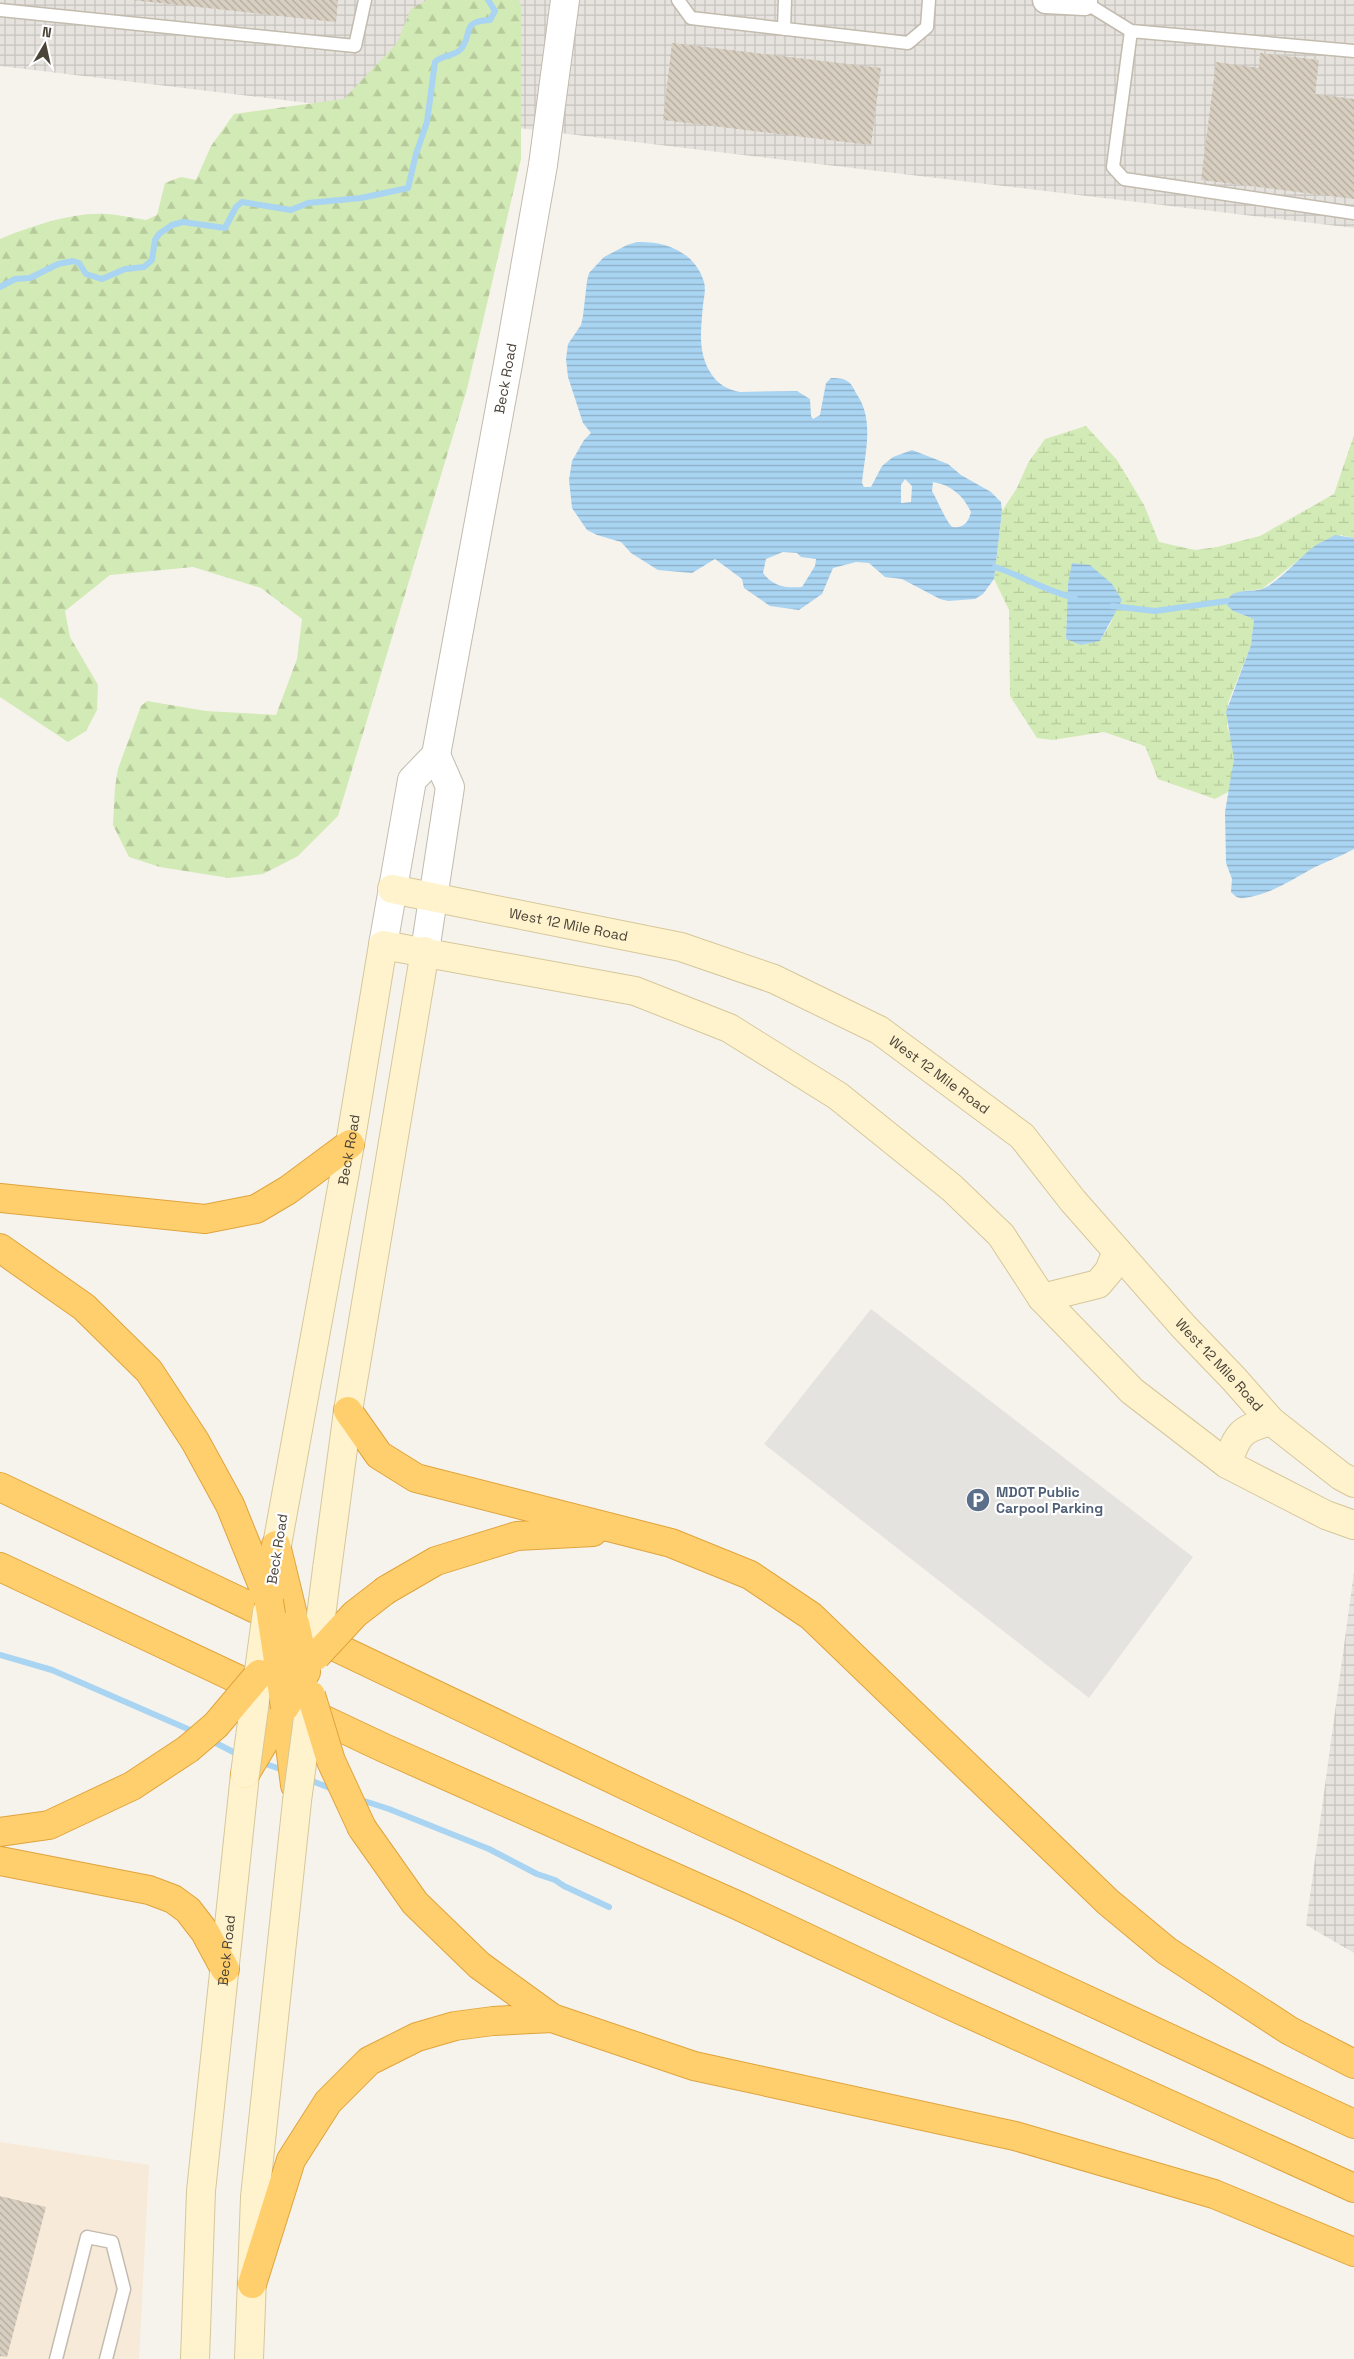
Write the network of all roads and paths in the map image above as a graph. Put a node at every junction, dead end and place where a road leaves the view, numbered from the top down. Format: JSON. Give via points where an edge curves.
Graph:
{"nodes":[{"id":1,"x":364,"y":0,"type":"edge"},
{"id":2,"x":565,"y":0,"type":"edge"},
{"id":3,"x":678,"y":0,"type":"edge"},
{"id":4,"x":785,"y":0,"type":"edge"},
{"id":5,"x":929,"y":0,"type":"edge"},
{"id":6,"x":1046,"y":0,"type":"edge"},
{"id":7,"x":1086,"y":1,"type":"edge"},
{"id":8,"x":0,"y":10,"type":"edge"},
{"id":9,"x":784,"y":28,"type":"junction"},
{"id":10,"x":1131,"y":31,"type":"junction"},
{"id":11,"x":1354,"y":51,"type":"edge"},
{"id":12,"x":1354,"y":213,"type":"edge"},
{"id":13,"x":436,"y":755,"type":"junction"},
{"id":14,"x":392,"y":889,"type":"junction"},
{"id":15,"x":434,"y":897,"type":"junction"},
{"id":16,"x":382,"y":945,"type":"junction"},
{"id":17,"x":425,"y":951,"type":"junction"},
{"id":18,"x":350,"y":1144,"type":"junction"},
{"id":19,"x":0,"y":1198,"type":"edge"},
{"id":20,"x":0,"y":1248,"type":"edge"},
{"id":21,"x":1117,"y":1251,"type":"junction"},
{"id":22,"x":1042,"y":1298,"type":"junction"},
{"id":23,"x":348,"y":1411,"type":"junction"},
{"id":24,"x":1271,"y":1421,"type":"junction"},
{"id":25,"x":1227,"y":1464,"type":"junction"},
{"id":26,"x":1354,"y":1483,"type":"edge"},
{"id":27,"x":0,"y":1487,"type":"edge"},
{"id":28,"x":1354,"y":1525,"type":"edge"},
{"id":29,"x":671,"y":1543,"type":"junction"},
{"id":30,"x":276,"y":1545,"type":"junction"},
{"id":31,"x":0,"y":1567,"type":"edge"},
{"id":32,"x":327,"y":1569,"type":"junction"},
{"id":33,"x":269,"y":1601,"type":"junction"},
{"id":34,"x":295,"y":1623,"type":"junction"},
{"id":35,"x":276,"y":1649,"type":"junction"},
{"id":36,"x":259,"y":1674,"type":"junction"},
{"id":37,"x":311,"y":1674,"type":"junction"},
{"id":38,"x":285,"y":1707,"type":"junction"},
{"id":39,"x":245,"y":1774,"type":"junction"},
{"id":40,"x":297,"y":1801,"type":"junction"},
{"id":41,"x":0,"y":1832,"type":"edge"},
{"id":42,"x":0,"y":1862,"type":"edge"},
{"id":43,"x":225,"y":1968,"type":"junction"},
{"id":44,"x":552,"y":2018,"type":"junction"},
{"id":45,"x":1354,"y":2064,"type":"edge"},
{"id":46,"x":1354,"y":2124,"type":"edge"},
{"id":47,"x":1354,"y":2188,"type":"edge"},
{"id":48,"x":1354,"y":2252,"type":"edge"},
{"id":49,"x":252,"y":2284,"type":"junction"},
{"id":50,"x":56,"y":2359,"type":"edge"},
{"id":51,"x":106,"y":2359,"type":"edge"},
{"id":52,"x":195,"y":2359,"type":"edge"},
{"id":53,"x":249,"y":2359,"type":"edge"}],
"edges":[{"from":1,"to":8,"type":"lane","via":[[355,46]]},
{"from":2,"to":13,"type":"street","name":"Beck Road","via":[[533,222]]},
{"from":3,"to":9,"type":"lane","via":[[691,18]]},
{"from":4,"to":9,"type":"lane"},
{"from":5,"to":9,"type":"lane","via":[[927,27],[908,43]]},
{"from":6,"to":7,"type":"street"},
{"from":7,"to":10,"type":"lane"},
{"from":10,"to":11,"type":"lane"},
{"from":10,"to":12,"type":"lane","via":[[1113,167],[1124,179]]},
{"from":13,"to":14,"type":"street","name":"Beck Road","via":[[412,780]]},
{"from":13,"to":15,"type":"street","via":[[450,787]]},
{"from":14,"to":15,"type":"main road","name":"West 12 Mile Road"},
{"from":14,"to":16,"type":"street","name":"Beck Road"},
{"from":15,"to":17,"type":"street"},
{"from":15,"to":21,"type":"main road","name":"West 12 Mile Road","via":[[681,947],[774,979],[879,1030],[1022,1136]]},
{"from":16,"to":17,"type":"main road"},
{"from":16,"to":18,"type":"main road","name":"Beck Road"},
{"from":17,"to":22,"type":"main road","via":[[635,991],[729,1028],[838,1096],[952,1188],[1001,1235]]},
{"from":17,"to":23,"type":"main road"},
{"from":18,"to":19,"type":"highway","via":[[288,1190],[256,1208],[204,1219]]},
{"from":18,"to":30,"type":"main road","name":"Beck Road"},
{"from":20,"to":33,"type":"highway","via":[[84,1307],[149,1371],[195,1441],[230,1505]]},
{"from":21,"to":22,"type":"main road","via":[[1109,1271],[1098,1284]]},
{"from":21,"to":24,"type":"main road","name":"West 12 Mile Road"},
{"from":22,"to":25,"type":"main road","via":[[1132,1392]]},
{"from":23,"to":29,"type":"highway","via":[[379,1455],[416,1478]]},
{"from":23,"to":32,"type":"main road"},
{"from":24,"to":25,"type":"main road","via":[[1248,1427],[1236,1440]]},
{"from":24,"to":26,"type":"main road","name":"West 12 Mile Road"},
{"from":25,"to":28,"type":"main road","via":[[1326,1515]]},
{"from":27,"to":46,"type":"highway","via":[[658,1801]]},
{"from":29,"to":37,"type":"highway","bridge":true,"via":[[590,1531],[517,1536],[436,1562],[386,1590],[355,1614]]},
{"from":29,"to":45,"type":"highway","via":[[750,1575],[811,1616],[1087,1882],[1167,1951],[1290,2031]]},
{"from":30,"to":33,"type":"main road","name":"Beck Road"},
{"from":30,"to":34,"type":"highway"},
{"from":31,"to":47,"type":"highway","via":[[384,1748],[739,1906]]},
{"from":32,"to":34,"type":"highway","bridge":true},
{"from":32,"to":37,"type":"main road","bridge":true},
{"from":33,"to":35,"type":"highway","bridge":true},
{"from":33,"to":36,"type":"main road","name":"Beck Road","bridge":true},
{"from":34,"to":35,"type":"highway"},
{"from":34,"to":37,"type":"highway","bridge":true},
{"from":35,"to":36,"type":"highway","bridge":true},
{"from":35,"to":38,"type":"highway","bridge":true},
{"from":36,"to":39,"type":"main road","name":"Beck Road","bridge":true},
{"from":36,"to":41,"type":"highway","bridge":true,"via":[[216,1725],[188,1749],[132,1786],[49,1825]]},
{"from":37,"to":38,"type":"highway","bridge":true},
{"from":37,"to":40,"type":"main road","bridge":true},
{"from":37,"to":44,"type":"highway","bridge":true,"via":[[332,1761],[362,1828],[416,1903],[479,1966]]},
{"from":38,"to":39,"type":"highway","bridge":true},
{"from":38,"to":40,"type":"highway","bridge":true},
{"from":39,"to":43,"type":"main road","name":"Beck Road"},
{"from":40,"to":49,"type":"main road","via":[[255,2197]]},
{"from":42,"to":43,"type":"highway","via":[[149,1890],[173,1899],[188,1910],[205,1932]]},
{"from":43,"to":52,"type":"main road","name":"Beck Road","via":[[201,2191]]},
{"from":44,"to":48,"type":"highway","via":[[694,2066],[1014,2136],[1214,2194]]},
{"from":44,"to":49,"type":"highway","via":[[455,2026],[417,2037],[369,2061],[328,2102],[291,2160]]},
{"from":49,"to":53,"type":"main road"},
{"from":50,"to":51,"type":"lane","via":[[87,2237],[112,2242],[124,2289]]}]}
